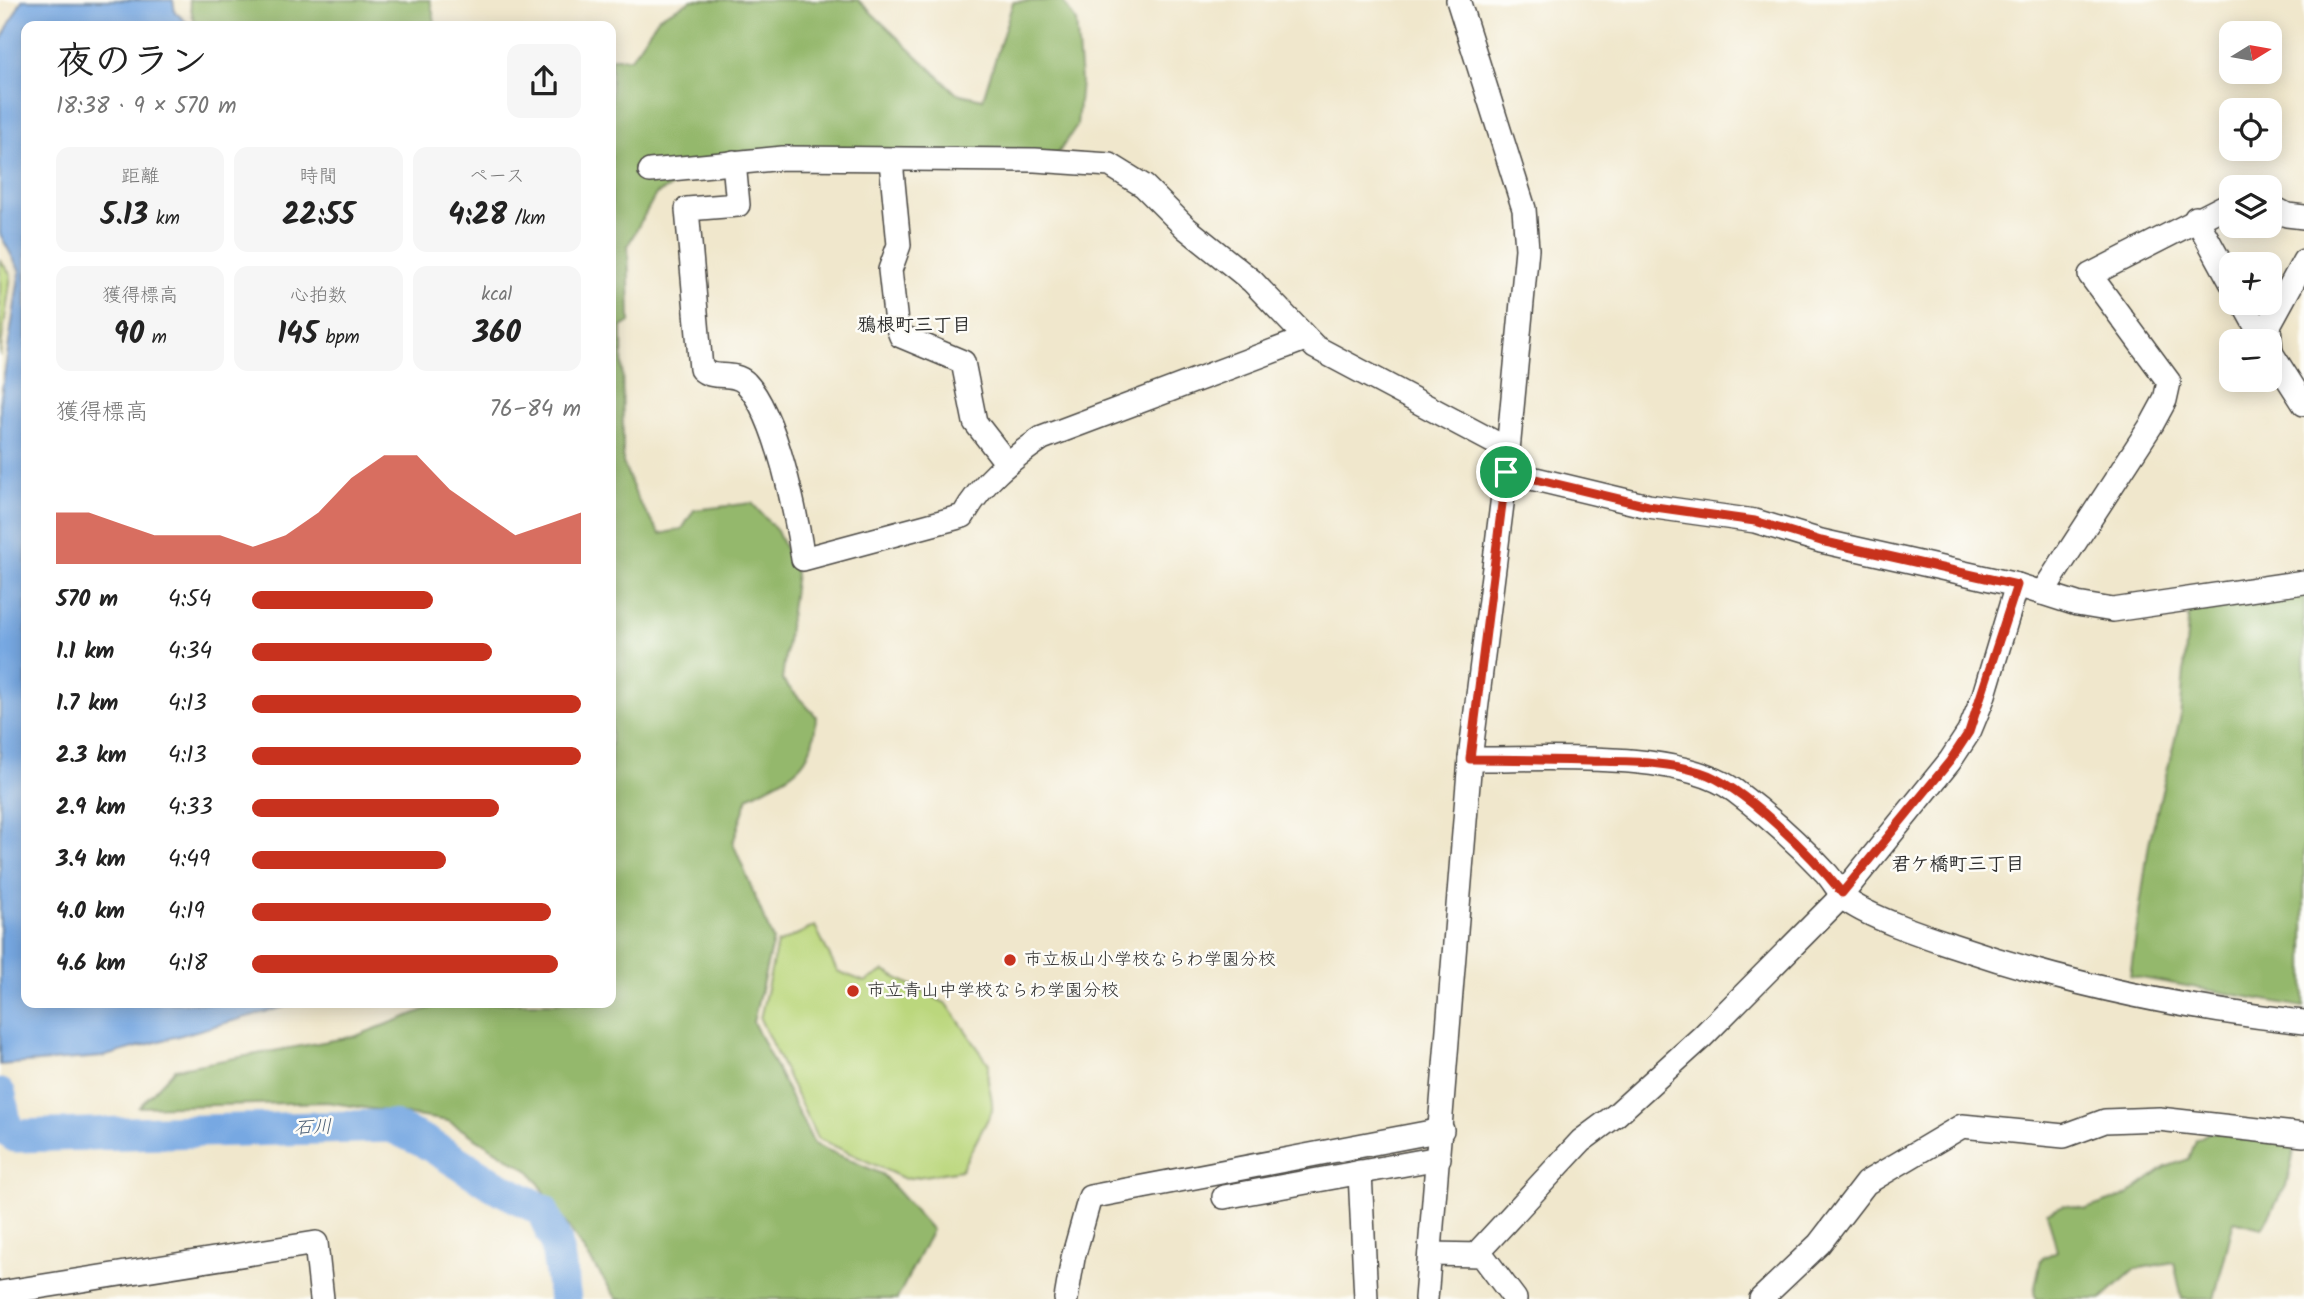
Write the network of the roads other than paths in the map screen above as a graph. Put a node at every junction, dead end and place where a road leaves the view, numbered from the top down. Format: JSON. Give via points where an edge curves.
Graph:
{"nodes":[{"id":1,"x":1458,"y":0,"type":"edge"},
{"id":2,"x":891,"y":161,"type":"junction"},
{"id":3,"x":734,"y":163,"type":"junction"},
{"id":4,"x":650,"y":171,"type":"dead end"},
{"id":5,"x":2219,"y":208,"type":"edge"},
{"id":6,"x":2282,"y":212,"type":"edge"},
{"id":7,"x":2304,"y":217,"type":"edge"},
{"id":8,"x":2196,"y":218,"type":"junction"},
{"id":9,"x":2219,"y":260,"type":"edge"},
{"id":10,"x":2304,"y":261,"type":"edge"},
{"id":11,"x":2269,"y":329,"type":"edge"},
{"id":12,"x":1305,"y":339,"type":"junction"},
{"id":13,"x":2282,"y":370,"type":"edge"},
{"id":14,"x":2304,"y":404,"type":"edge"},
{"id":15,"x":1506,"y":461,"type":"junction"},
{"id":16,"x":1006,"y":462,"type":"junction"},
{"id":17,"x":2304,"y":582,"type":"edge"},
{"id":18,"x":2017,"y":585,"type":"junction"},
{"id":19,"x":2042,"y":593,"type":"junction"},
{"id":20,"x":1470,"y":759,"type":"junction"},
{"id":21,"x":1842,"y":893,"type":"junction"},
{"id":22,"x":2304,"y":1022,"type":"edge"},
{"id":23,"x":1442,"y":1130,"type":"junction"},
{"id":24,"x":2304,"y":1135,"type":"edge"},
{"id":25,"x":1439,"y":1158,"type":"junction"},
{"id":26,"x":1360,"y":1172,"type":"junction"},
{"id":27,"x":1224,"y":1197,"type":"dead end"},
{"id":28,"x":1476,"y":1253,"type":"junction"},
{"id":29,"x":1430,"y":1254,"type":"junction"},
{"id":30,"x":0,"y":1293,"type":"edge"},
{"id":31,"x":322,"y":1299,"type":"edge"},
{"id":32,"x":1066,"y":1299,"type":"edge"},
{"id":33,"x":1366,"y":1299,"type":"edge"},
{"id":34,"x":1426,"y":1299,"type":"edge"},
{"id":35,"x":1515,"y":1299,"type":"edge"},
{"id":36,"x":1761,"y":1299,"type":"edge"}],
"edges":[{"from":1,"to":15,"type":"street","via":[[1524,209],[1527,249]]},
{"from":2,"to":3,"type":"street","via":[[783,158]]},
{"from":2,"to":12,"type":"street","via":[[1035,160],[1110,165],[1144,186],[1186,228],[1252,281]]},
{"from":2,"to":16,"type":"street","via":[[900,245],[890,270],[896,323],[901,336],[963,362],[975,422]]},
{"from":3,"to":4,"type":"street"},
{"from":3,"to":16,"type":"street","via":[[738,205],[687,209],[701,369],[706,374],[736,376],[746,384],[765,417],[794,502],[803,559],[963,516]]},
{"from":5,"to":8,"type":"street"},
{"from":6,"to":7,"type":"street"},
{"from":8,"to":9,"type":"street"},
{"from":8,"to":19,"type":"street","via":[[2090,275],[2169,382],[2151,424]]},
{"from":10,"to":11,"type":"street"},
{"from":12,"to":15,"type":"street","via":[[1439,416]]},
{"from":12,"to":16,"type":"street","via":[[1042,438]]},
{"from":13,"to":14,"type":"street"},
{"from":15,"to":18,"type":"street","via":[[1648,506],[1755,521],[1856,550]]},
{"from":15,"to":20,"type":"street"},
{"from":17,"to":19,"type":"street","via":[[2113,610]]},
{"from":18,"to":19,"type":"street"},
{"from":18,"to":21,"type":"street","via":[[1969,732]]},
{"from":20,"to":21,"type":"street","via":[[1647,762],[1702,772],[1734,790],[1777,826]]},
{"from":20,"to":23,"type":"street"},
{"from":21,"to":22,"type":"street","via":[[1848,901],[1921,934],[2068,981],[2133,996]]},
{"from":21,"to":28,"type":"street","via":[[1737,1005],[1581,1141]]},
{"from":23,"to":25,"type":"street"},
{"from":23,"to":32,"type":"street","via":[[1090,1197]]},
{"from":24,"to":36,"type":"street","via":[[2159,1119],[2105,1121],[2064,1136],[1962,1126],[1866,1183],[1819,1244]]},
{"from":25,"to":26,"type":"street"},
{"from":25,"to":29,"type":"street"},
{"from":26,"to":27,"type":"street"},
{"from":26,"to":33,"type":"street"},
{"from":28,"to":29,"type":"street"},
{"from":28,"to":35,"type":"street"},
{"from":29,"to":34,"type":"street"},
{"from":30,"to":31,"type":"street","via":[[316,1243]]}]}
